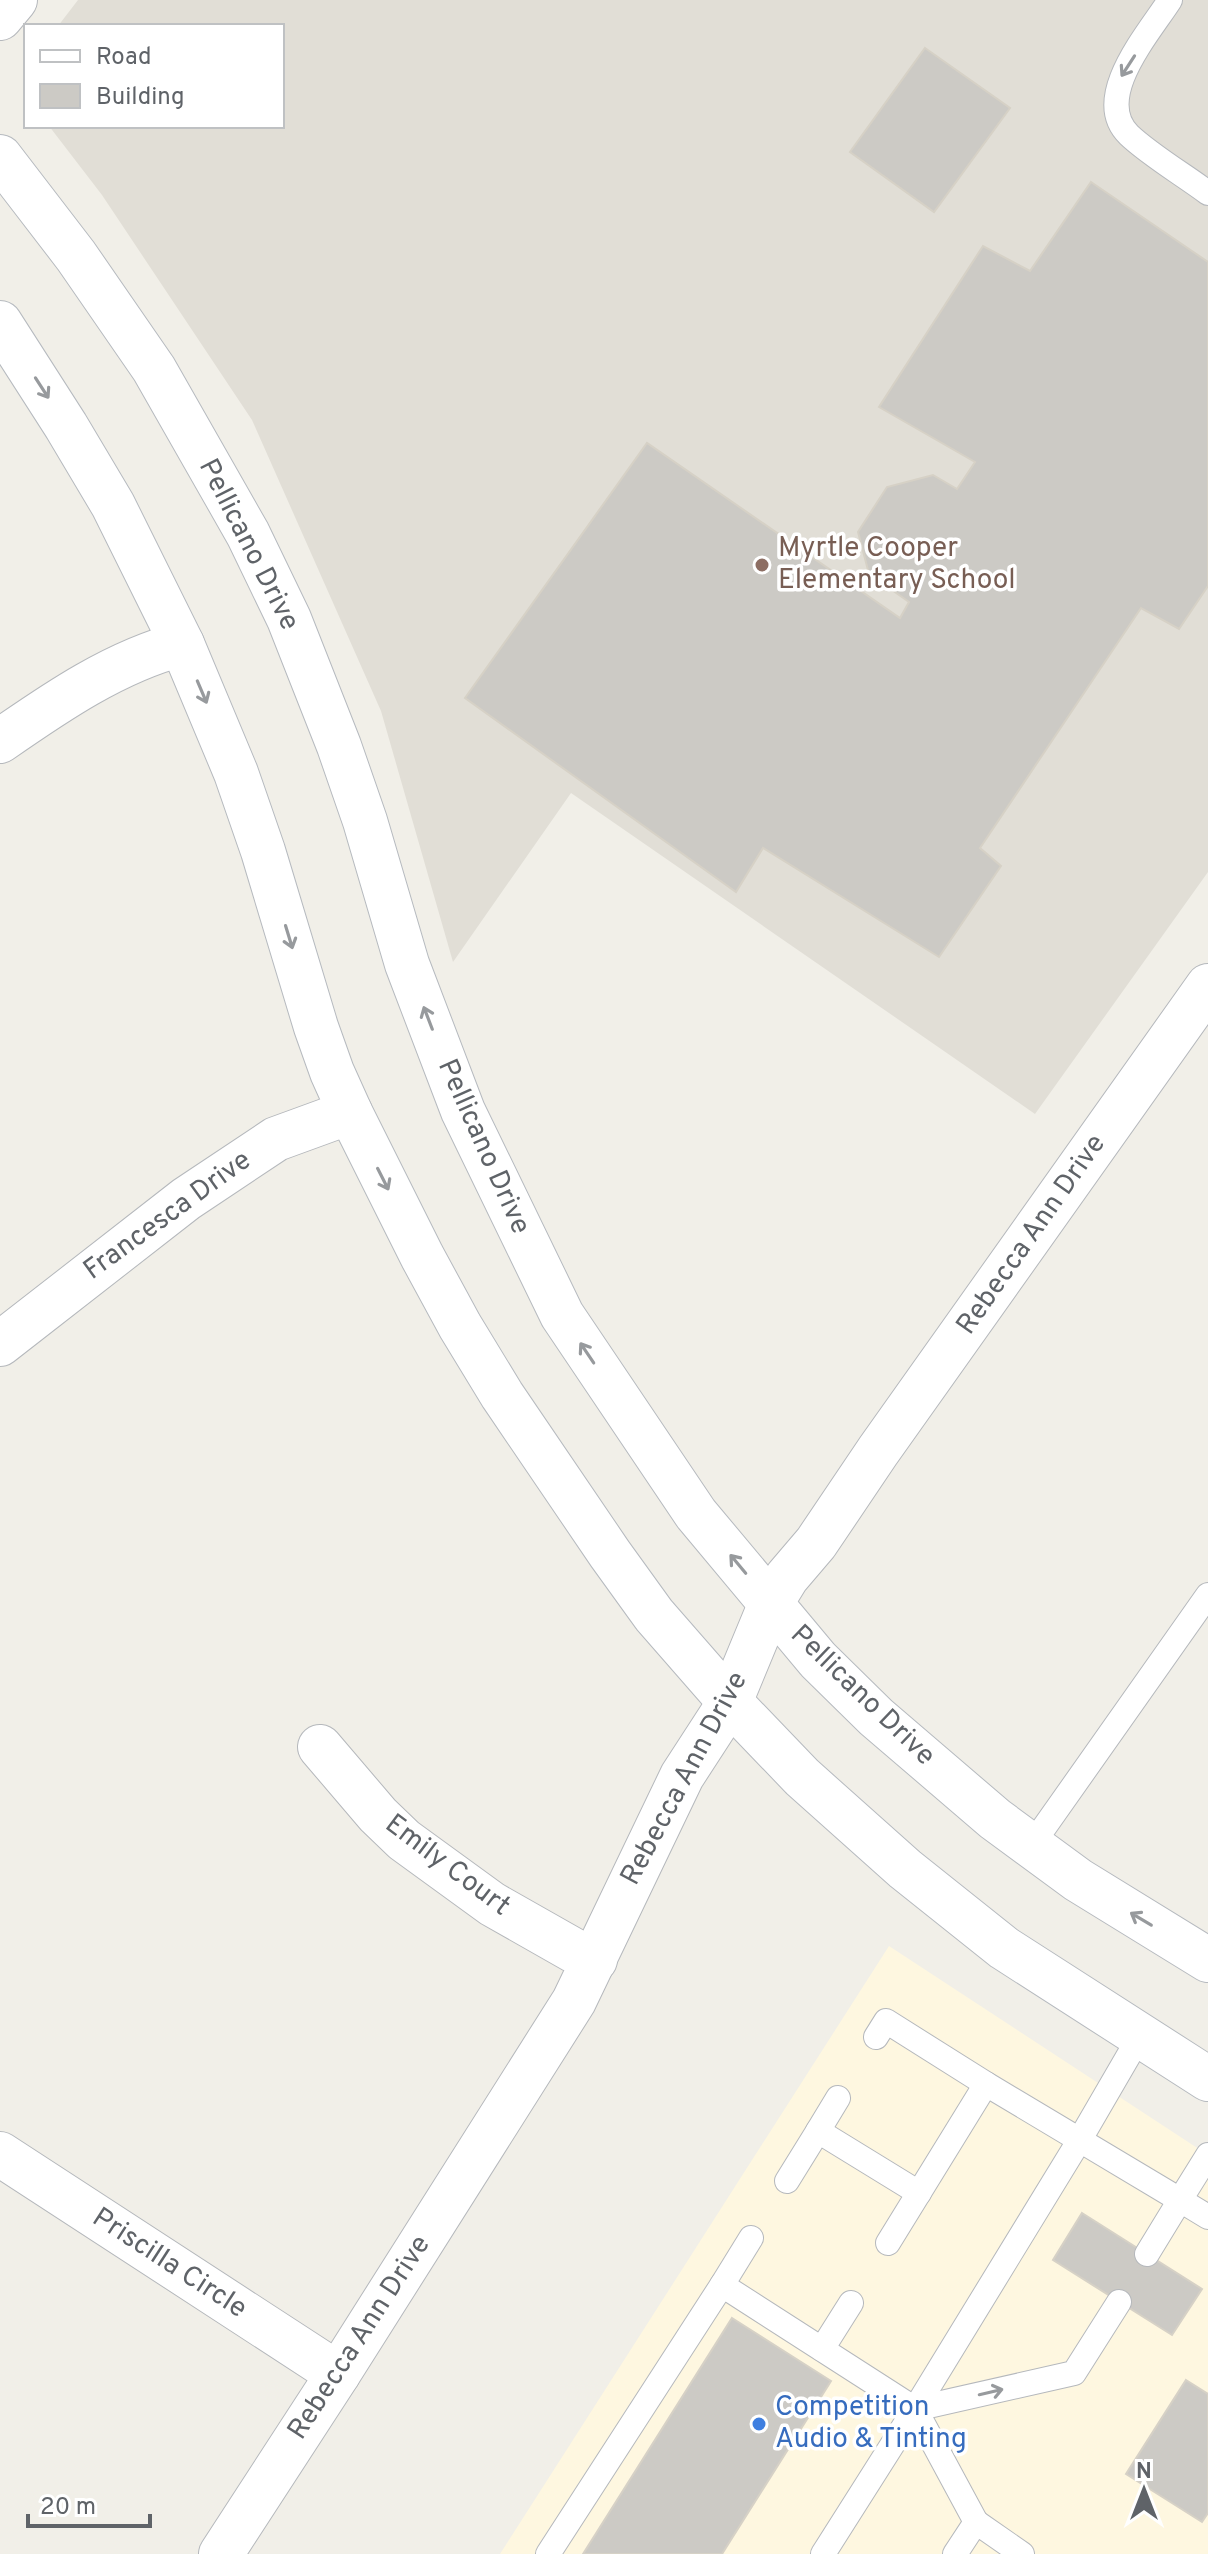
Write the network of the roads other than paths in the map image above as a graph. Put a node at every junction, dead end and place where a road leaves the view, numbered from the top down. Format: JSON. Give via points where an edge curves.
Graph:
{"nodes":[{"id":1,"x":15,"y":0,"type":"edge"},
{"id":2,"x":1170,"y":0,"type":"edge"},
{"id":3,"x":0,"y":18,"type":"edge"},
{"id":4,"x":0,"y":157,"type":"edge"},
{"id":5,"x":1208,"y":193,"type":"edge"},
{"id":6,"x":0,"y":323,"type":"edge"},
{"id":7,"x":182,"y":644,"type":"junction"},
{"id":8,"x":0,"y":741,"type":"edge"},
{"id":9,"x":1208,"y":986,"type":"edge"},
{"id":10,"x":350,"y":1112,"type":"junction"},
{"id":11,"x":0,"y":1344,"type":"edge"},
{"id":12,"x":1208,"y":1595,"type":"edge"},
{"id":13,"x":771,"y":1603,"type":"junction"},
{"id":14,"x":730,"y":1702,"type":"junction"},
{"id":15,"x":320,"y":1747,"type":"dead end"},
{"id":16,"x":1031,"y":1846,"type":"junction"},
{"id":17,"x":595,"y":1960,"type":"junction"},
{"id":18,"x":1208,"y":1960,"type":"edge"},
{"id":19,"x":1140,"y":2036,"type":"junction"},
{"id":20,"x":876,"y":2037,"type":"dead end"},
{"id":21,"x":1208,"y":2079,"type":"edge"},
{"id":22,"x":986,"y":2084,"type":"junction"},
{"id":23,"x":838,"y":2098,"type":"dead end"},
{"id":24,"x":818,"y":2131,"type":"junction"},
{"id":25,"x":1079,"y":2141,"type":"junction"},
{"id":26,"x":0,"y":2154,"type":"edge"},
{"id":27,"x":1208,"y":2155,"type":"edge"},
{"id":28,"x":787,"y":2181,"type":"dead end"},
{"id":29,"x":919,"y":2193,"type":"junction"},
{"id":30,"x":1180,"y":2200,"type":"junction"},
{"id":31,"x":1208,"y":2217,"type":"edge"},
{"id":32,"x":751,"y":2238,"type":"dead end"},
{"id":33,"x":888,"y":2243,"type":"dead end"},
{"id":34,"x":1147,"y":2254,"type":"dead end"},
{"id":35,"x":722,"y":2285,"type":"junction"},
{"id":36,"x":1119,"y":2302,"type":"dead end"},
{"id":37,"x":851,"y":2303,"type":"dead end"},
{"id":38,"x":822,"y":2349,"type":"junction"},
{"id":39,"x":338,"y":2374,"type":"junction"},
{"id":40,"x":915,"y":2409,"type":"junction"},
{"id":41,"x":976,"y":2522,"type":"junction"},
{"id":42,"x":221,"y":2554,"type":"edge"},
{"id":43,"x":548,"y":2554,"type":"edge"},
{"id":44,"x":823,"y":2554,"type":"edge"},
{"id":45,"x":955,"y":2554,"type":"edge"},
{"id":46,"x":1022,"y":2554,"type":"edge"}],
"edges":[{"from":1,"to":3,"type":"main road"},
{"from":2,"to":5,"type":"lane","one_way":true,"via":[[1120,79],[1114,106],[1126,133]]},
{"from":13,"to":4,"type":"main road","name":"Pellicano Drive","one_way":true,"via":[[696,1514],[562,1315],[463,1111],[407,964],[339,746],[289,619],[248,534],[154,369]]},
{"from":6,"to":7,"type":"main road","one_way":true,"via":[[113,505]]},
{"from":7,"to":8,"type":"main road","via":[[156,650],[64,697]]},
{"from":7,"to":10,"type":"main road","one_way":true,"via":[[236,773],[316,1027]]},
{"from":9,"to":13,"type":"main road","name":"Rebecca Ann Drive"},
{"from":10,"to":11,"type":"main road","name":"Francesca Drive","via":[[276,1139],[199,1190]]},
{"from":10,"to":14,"type":"main road","one_way":true,"via":[[422,1256],[502,1395],[654,1615]]},
{"from":12,"to":16,"type":"lane"},
{"from":13,"to":14,"type":"main road","name":"Rebecca Ann Drive"},
{"from":13,"to":16,"type":"main road","name":"Pellicano Drive","via":[[818,1660],[876,1717]]},
{"from":14,"to":17,"type":"main road","name":"Rebecca Ann Drive","via":[[682,1776]]},
{"from":14,"to":19,"type":"main road","via":[[802,1777],[905,1869],[1004,1948]]},
{"from":15,"to":17,"type":"main road","name":"Emily Court","via":[[404,1840],[492,1904]]},
{"from":18,"to":16,"type":"main road","name":"Pellicano Drive","one_way":true},
{"from":17,"to":39,"type":"main road","name":"Rebecca Ann Drive"},
{"from":19,"to":21,"type":"main road"},
{"from":19,"to":25,"type":"lane"},
{"from":20,"to":22,"type":"lane","via":[[886,2021]]},
{"from":22,"to":25,"type":"lane"},
{"from":22,"to":29,"type":"lane"},
{"from":23,"to":24,"type":"lane"},
{"from":24,"to":28,"type":"lane"},
{"from":24,"to":29,"type":"lane"},
{"from":25,"to":30,"type":"lane"},
{"from":25,"to":40,"type":"lane"},
{"from":26,"to":39,"type":"main road","name":"Priscilla Circle"},
{"from":27,"to":30,"type":"lane"},
{"from":29,"to":33,"type":"lane"},
{"from":30,"to":31,"type":"lane"},
{"from":30,"to":34,"type":"lane"},
{"from":32,"to":35,"type":"lane"},
{"from":35,"to":38,"type":"lane"},
{"from":35,"to":43,"type":"lane"},
{"from":40,"to":36,"type":"lane","one_way":true,"via":[[1074,2373]]},
{"from":37,"to":38,"type":"lane"},
{"from":38,"to":40,"type":"lane"},
{"from":39,"to":42,"type":"main road","name":"Rebecca Ann Drive"},
{"from":40,"to":41,"type":"lane"},
{"from":40,"to":44,"type":"lane"},
{"from":41,"to":45,"type":"lane"},
{"from":41,"to":46,"type":"lane"}]}
